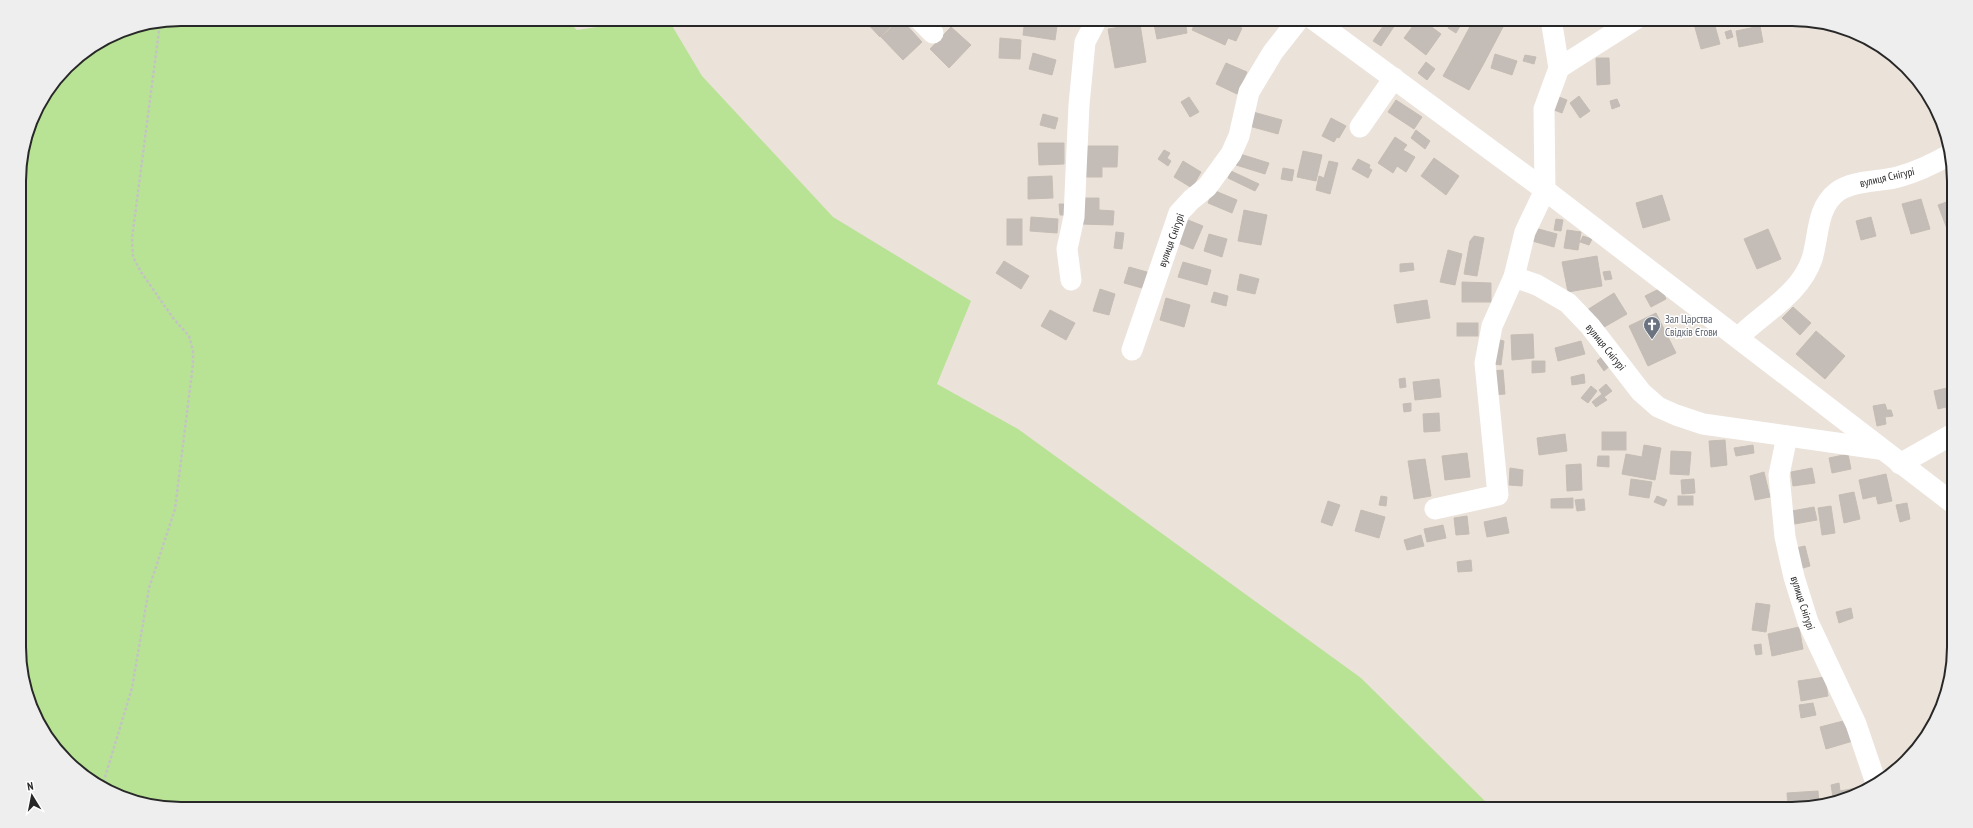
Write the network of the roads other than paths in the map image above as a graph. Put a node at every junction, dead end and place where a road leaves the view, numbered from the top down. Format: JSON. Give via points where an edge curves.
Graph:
{"nodes":[{"id":1,"x":1093,"y":26,"type":"edge"},
{"id":2,"x":1293,"y":26,"type":"edge"},
{"id":3,"x":1323,"y":26,"type":"edge"},
{"id":4,"x":1552,"y":26,"type":"edge"},
{"id":5,"x":1625,"y":26,"type":"edge"},
{"id":6,"x":1559,"y":68,"type":"junction"},
{"id":7,"x":1394,"y":78,"type":"junction"},
{"id":8,"x":1360,"y":127,"type":"dead end"},
{"id":9,"x":1945,"y":157,"type":"edge"},
{"id":10,"x":1545,"y":190,"type":"junction"},
{"id":11,"x":1514,"y":277,"type":"junction"},
{"id":12,"x":1071,"y":280,"type":"dead end"},
{"id":13,"x":1738,"y":338,"type":"junction"},
{"id":14,"x":1132,"y":350,"type":"dead end"},
{"id":15,"x":1787,"y":436,"type":"junction"},
{"id":16,"x":1947,"y":437,"type":"edge"},
{"id":17,"x":1880,"y":450,"type":"junction"},
{"id":18,"x":1900,"y":464,"type":"junction"},
{"id":19,"x":1947,"y":499,"type":"edge"},
{"id":20,"x":1435,"y":508,"type":"dead end"},
{"id":21,"x":1874,"y":778,"type":"edge"}],
"edges":[{"from":1,"to":12,"type":"street","via":[[1085,42],[1079,105],[1074,217],[1067,250]]},
{"from":2,"to":14,"type":"street","name":"вулиця Снігурі","via":[[1273,52],[1249,92],[1239,136],[1231,154],[1207,187],[1179,212]]},
{"from":3,"to":7,"type":"street","name":"вулиця Снігурі"},
{"from":4,"to":6,"type":"street"},
{"from":5,"to":6,"type":"street"},
{"from":6,"to":10,"type":"street","via":[[1544,109]]},
{"from":7,"to":8,"type":"street"},
{"from":7,"to":10,"type":"street","name":"вулиця Снігурі"},
{"from":9,"to":13,"type":"street","name":"вулиця Снігурі","via":[[1905,175],[1847,186],[1837,192],[1823,212],[1812,259],[1806,273],[1790,294],[1753,322]]},
{"from":10,"to":11,"type":"street","via":[[1524,232]]},
{"from":10,"to":13,"type":"street","name":"вулиця Снігурі"},
{"from":11,"to":15,"type":"street","name":"вулиця Снігурі","via":[[1537,285],[1568,303],[1590,326],[1641,392],[1658,407],[1703,424]]},
{"from":11,"to":20,"type":"street","via":[[1492,326],[1485,363],[1498,495]]},
{"from":13,"to":17,"type":"street","name":"вулиця Снігурі"},
{"from":15,"to":17,"type":"street","name":"вулиця Снігурі"},
{"from":15,"to":21,"type":"street","name":"вулиця Снігурі","via":[[1779,475],[1785,537],[1794,577],[1808,622],[1856,724]]},
{"from":16,"to":18,"type":"street"},
{"from":17,"to":18,"type":"street","name":"вулиця Снігурі"},
{"from":18,"to":19,"type":"street","name":"вулиця Снігурі"}]}
